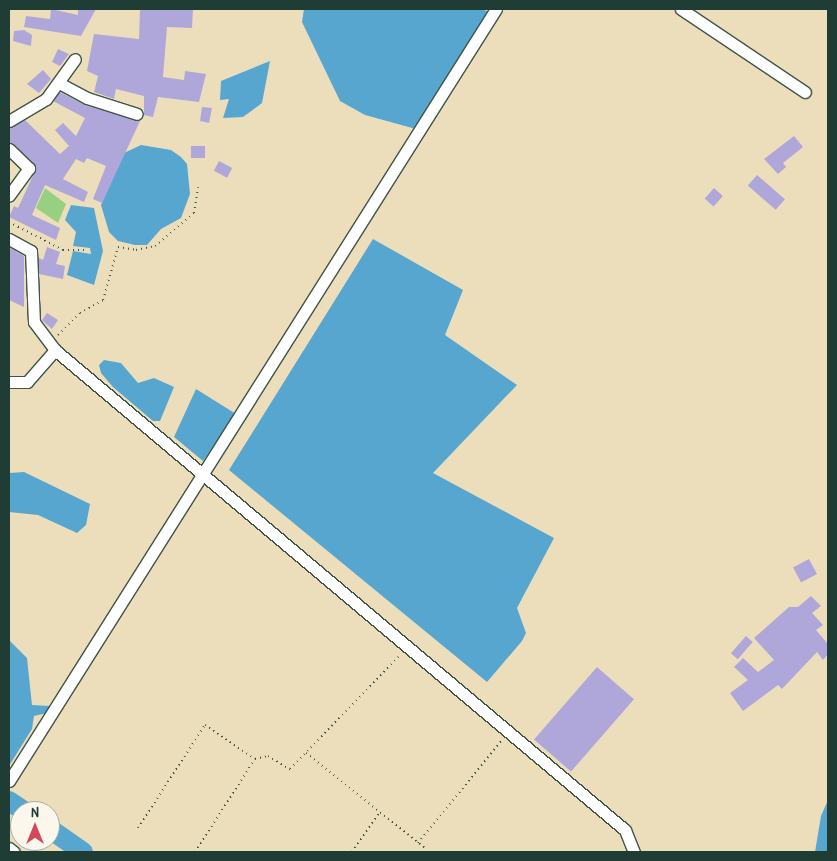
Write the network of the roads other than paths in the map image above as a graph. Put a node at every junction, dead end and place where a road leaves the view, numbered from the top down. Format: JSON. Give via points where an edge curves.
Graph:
{"nodes":[{"id":1,"x":496,"y":9,"type":"edge"},
{"id":2,"x":681,"y":9,"type":"edge"},
{"id":3,"x":75,"y":59,"type":"dead end"},
{"id":4,"x":60,"y":83,"type":"junction"},
{"id":5,"x":805,"y":92,"type":"dead end"},
{"id":6,"x":137,"y":114,"type":"dead end"},
{"id":7,"x":9,"y":121,"type":"edge"},
{"id":8,"x":9,"y":150,"type":"edge"},
{"id":9,"x":9,"y":196,"type":"edge"},
{"id":10,"x":9,"y":239,"type":"edge"},
{"id":11,"x":52,"y":347,"type":"junction"},
{"id":12,"x":9,"y":382,"type":"edge"},
{"id":13,"x":201,"y":476,"type":"junction"},
{"id":14,"x":9,"y":781,"type":"edge"},
{"id":15,"x":9,"y":848,"type":"edge"},
{"id":16,"x":14,"y":852,"type":"edge"},
{"id":17,"x":634,"y":852,"type":"edge"}],
"edges":[{"from":1,"to":13,"type":"street"},
{"from":2,"to":5,"type":"street"},
{"from":3,"to":4,"type":"street"},
{"from":4,"to":6,"type":"street","via":[[87,98]]},
{"from":4,"to":7,"type":"street","via":[[37,106]]},
{"from":8,"to":9,"type":"street","via":[[29,168]]},
{"from":10,"to":11,"type":"street","via":[[31,251],[34,322]]},
{"from":11,"to":12,"type":"street","via":[[27,382]]},
{"from":11,"to":13,"type":"street"},
{"from":13,"to":14,"type":"street"},
{"from":13,"to":17,"type":"street","via":[[625,830]]},
{"from":15,"to":16,"type":"street"}]}
